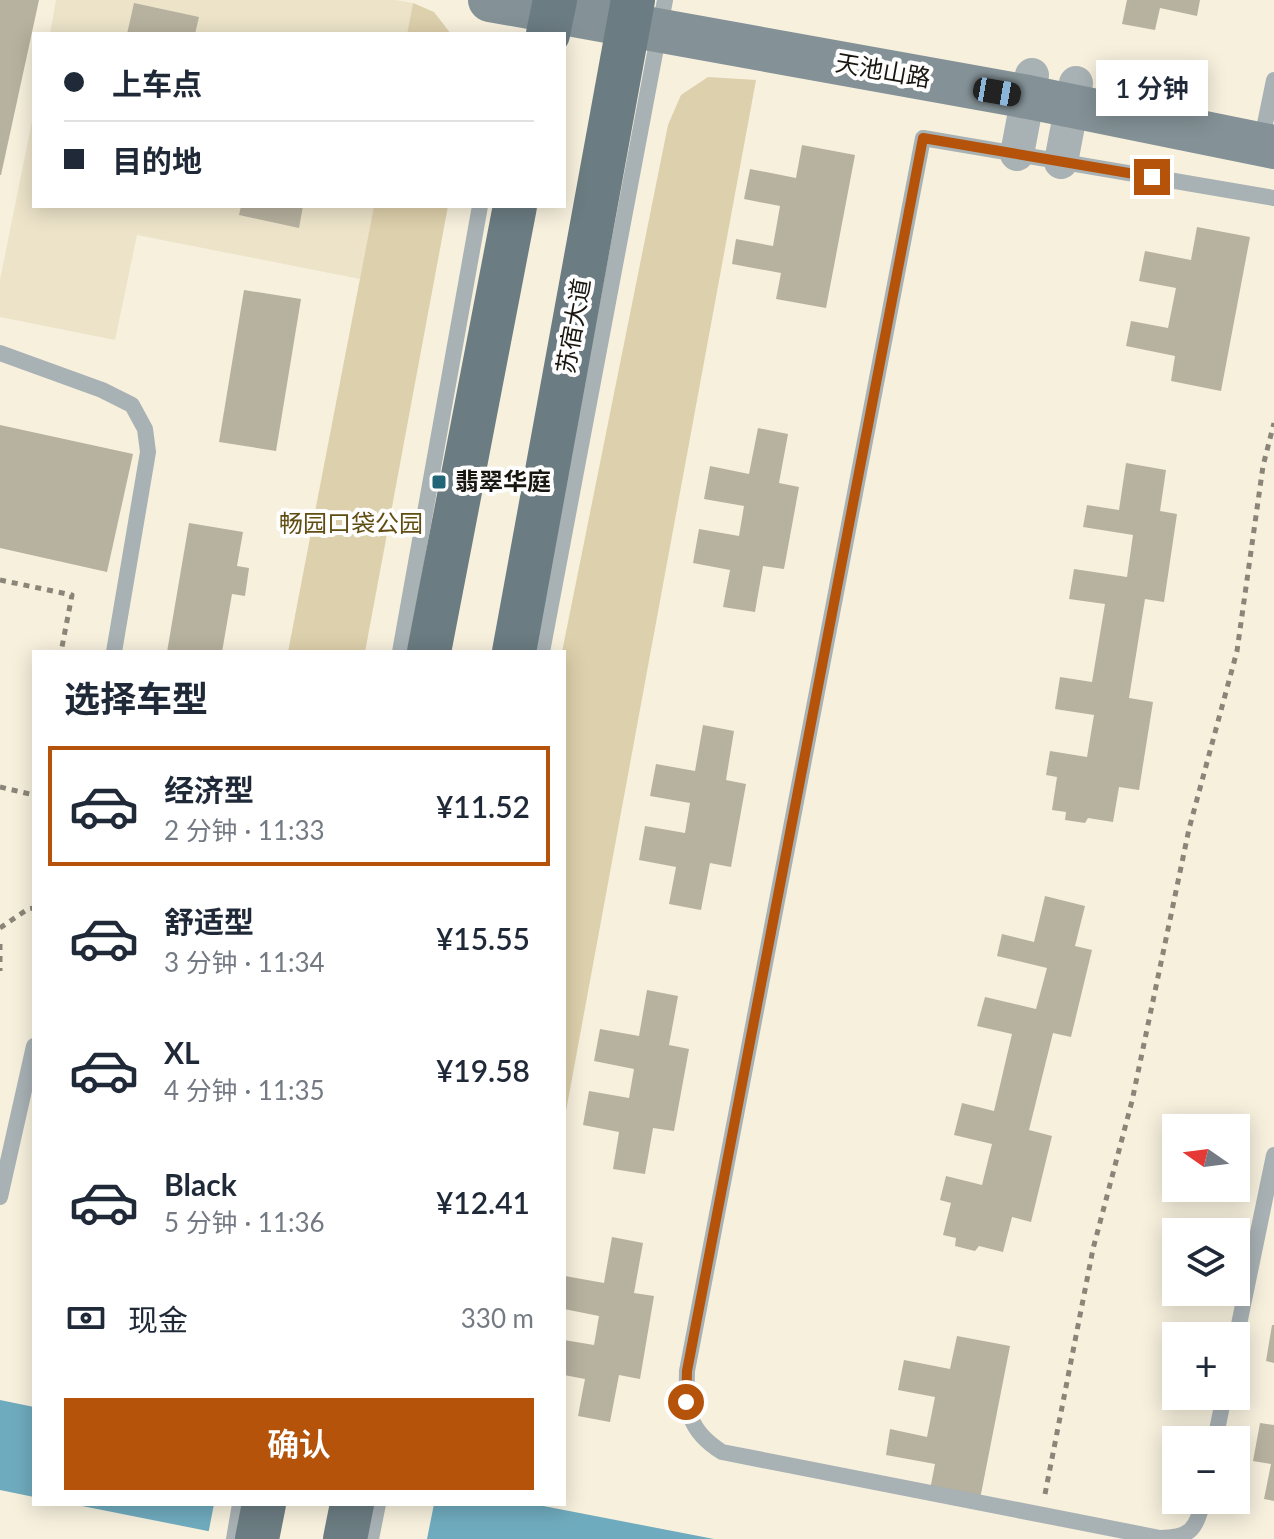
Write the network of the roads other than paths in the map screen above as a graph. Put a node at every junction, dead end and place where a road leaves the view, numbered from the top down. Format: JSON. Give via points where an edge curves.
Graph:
{"nodes":[{"id":1,"x":528,"y":10,"type":"edge"},
{"id":2,"x":651,"y":10,"type":"edge"},
{"id":3,"x":1030,"y":86,"type":"junction"},
{"id":4,"x":1073,"y":95,"type":"junction"},
{"id":5,"x":1270,"y":122,"type":"edge"},
{"id":6,"x":1017,"y":154,"type":"junction"},
{"id":7,"x":1061,"y":162,"type":"junction"},
{"id":8,"x":1274,"y":198,"type":"edge"},
{"id":9,"x":480,"y":208,"type":"edge"},
{"id":10,"x":515,"y":208,"type":"edge"},
{"id":11,"x":0,"y":353,"type":"edge"},
{"id":12,"x":114,"y":650,"type":"edge"},
{"id":13,"x":400,"y":650,"type":"edge"},
{"id":14,"x":429,"y":650,"type":"edge"},
{"id":15,"x":514,"y":650,"type":"edge"},
{"id":16,"x":542,"y":650,"type":"edge"},
{"id":17,"x":32,"y":1055,"type":"edge"},
{"id":18,"x":1274,"y":1155,"type":"edge"},
{"id":19,"x":0,"y":1197,"type":"edge"},
{"id":20,"x":1240,"y":1322,"type":"edge"},
{"id":21,"x":240,"y":1506,"type":"edge"},
{"id":22,"x":264,"y":1506,"type":"edge"},
{"id":23,"x":352,"y":1506,"type":"edge"},
{"id":24,"x":378,"y":1506,"type":"edge"},
{"id":25,"x":1198,"y":1514,"type":"edge"},
{"id":26,"x":1132,"y":1536,"type":"edge"},
{"id":27,"x":234,"y":1539,"type":"edge"},
{"id":28,"x":257,"y":1539,"type":"edge"},
{"id":29,"x":345,"y":1539,"type":"edge"},
{"id":30,"x":371,"y":1539,"type":"edge"},
{"id":31,"x":1160,"y":1539,"type":"edge"}],
"edges":[{"from":1,"to":2,"type":"street","name":"天池山路"},
{"from":2,"to":3,"type":"street","name":"天池山路"},
{"from":2,"to":15,"type":"main road","name":"苏宿大道"},
{"from":2,"to":16,"type":"lane"},
{"from":3,"to":4,"type":"street","name":"天池山路"},
{"from":3,"to":6,"type":"street"},
{"from":4,"to":5,"type":"street","name":"天池山路"},
{"from":4,"to":7,"type":"street"},
{"from":6,"to":7,"type":"lane"},
{"from":6,"to":26,"type":"lane","via":[[923,138],[687,1371],[686,1402],[693,1424],[722,1452]]},
{"from":7,"to":8,"type":"lane"},
{"from":9,"to":13,"type":"lane"},
{"from":10,"to":14,"type":"main road"},
{"from":11,"to":12,"type":"lane","via":[[132,405],[145,429],[148,452]]},
{"from":17,"to":19,"type":"lane"},
{"from":18,"to":20,"type":"lane"},
{"from":21,"to":27,"type":"lane"},
{"from":22,"to":28,"type":"main road"},
{"from":23,"to":29,"type":"main road"},
{"from":24,"to":30,"type":"lane"},
{"from":25,"to":31,"type":"lane","via":[[1191,1531]]},
{"from":26,"to":31,"type":"lane"}]}
